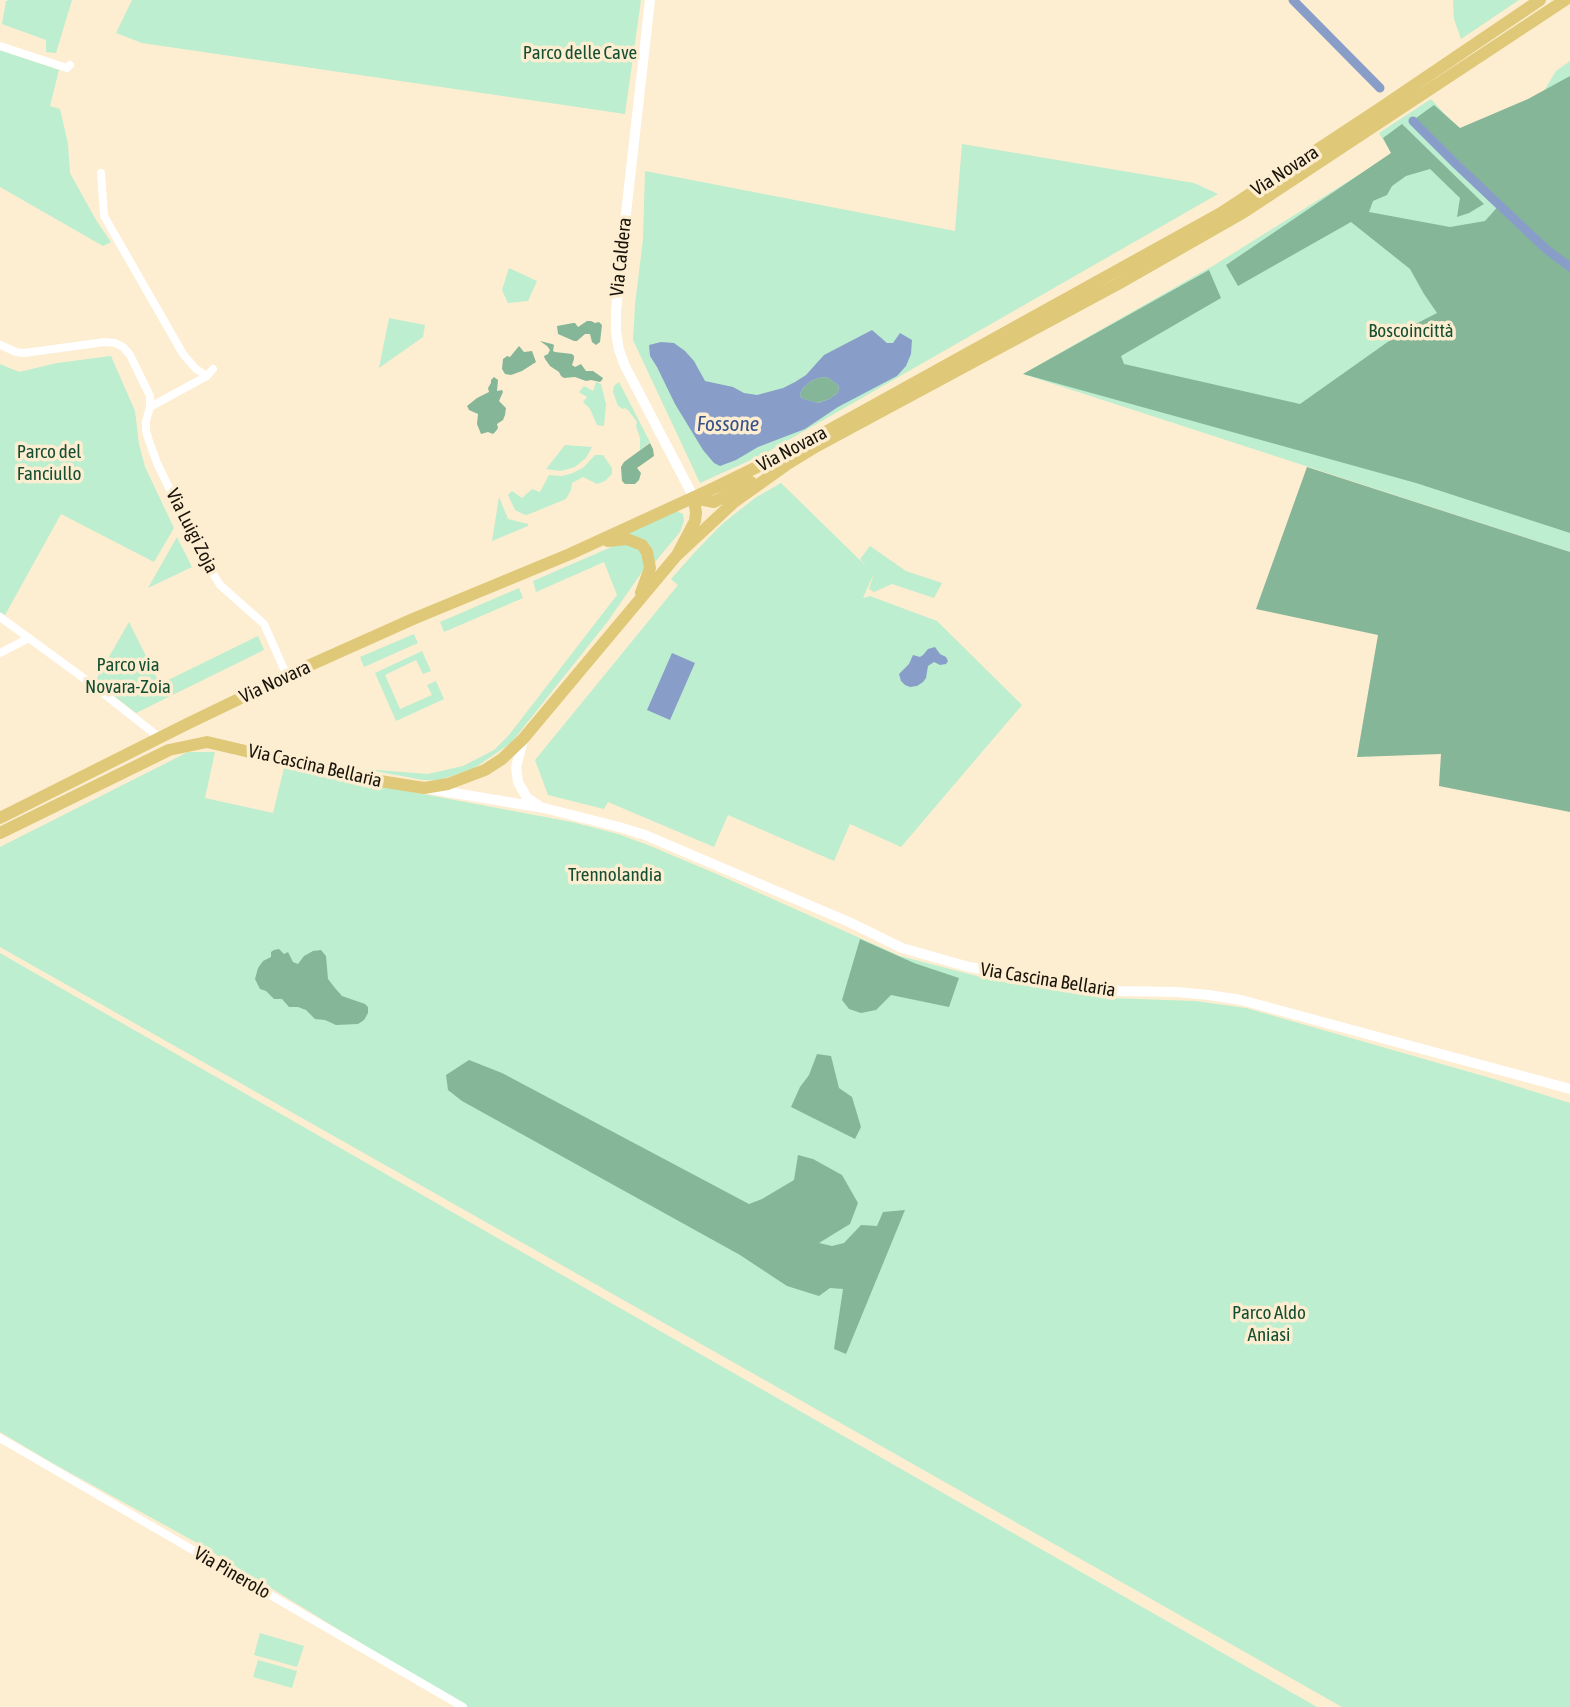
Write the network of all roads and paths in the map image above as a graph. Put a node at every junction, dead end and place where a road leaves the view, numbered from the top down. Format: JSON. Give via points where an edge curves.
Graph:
{"nodes":[{"id":1,"x":650,"y":0,"type":"edge"},
{"id":2,"x":1540,"y":0,"type":"edge"},
{"id":3,"x":1565,"y":0,"type":"edge"},
{"id":4,"x":0,"y":46,"type":"edge"},
{"id":5,"x":70,"y":65,"type":"dead end"},
{"id":6,"x":101,"y":173,"type":"dead end"},
{"id":7,"x":0,"y":345,"type":"edge"},
{"id":8,"x":150,"y":407,"type":"junction"},
{"id":9,"x":786,"y":465,"type":"junction"},
{"id":10,"x":694,"y":498,"type":"junction"},
{"id":11,"x":570,"y":554,"type":"junction"},
{"id":12,"x":677,"y":555,"type":"junction"},
{"id":13,"x":637,"y":603,"type":"junction"},
{"id":14,"x":0,"y":617,"type":"edge"},
{"id":15,"x":29,"y":638,"type":"junction"},
{"id":16,"x":0,"y":653,"type":"edge"},
{"id":17,"x":287,"y":676,"type":"junction"},
{"id":18,"x":203,"y":717,"type":"junction"},
{"id":19,"x":160,"y":738,"type":"junction"},
{"id":20,"x":523,"y":739,"type":"junction"},
{"id":21,"x":207,"y":742,"type":"junction"},
{"id":22,"x":424,"y":788,"type":"junction"},
{"id":23,"x":544,"y":808,"type":"junction"},
{"id":24,"x":0,"y":818,"type":"edge"},
{"id":25,"x":0,"y":833,"type":"edge"},
{"id":26,"x":1570,"y":1089,"type":"edge"},
{"id":27,"x":0,"y":1438,"type":"edge"},
{"id":28,"x":463,"y":1707,"type":"edge"}],
"edges":[{"from":1,"to":10,"type":"street","name":"Via Caldera","via":[[616,332],[625,366]]},
{"from":2,"to":10,"type":"main road","name":"Via Novara","via":[[1211,218],[802,445]]},
{"from":3,"to":9,"type":"main road","name":"Via Novara","via":[[1244,212]]},
{"from":4,"to":5,"type":"street","via":[[67,68]]},
{"from":6,"to":8,"type":"street","via":[[104,216],[183,354],[196,369],[210,373]]},
{"from":7,"to":8,"type":"street","name":"Via Luigi Zoja","via":[[24,354],[115,343],[130,355],[150,396]]},
{"from":8,"to":17,"type":"street","name":"Via Luigi Zoja","via":[[146,421],[149,441],[201,554],[220,585],[264,624]]},
{"from":9,"to":10,"type":"main road","via":[[714,502]]},
{"from":9,"to":12,"type":"main road","name":"Via Novara","via":[[734,502]]},
{"from":10,"to":11,"type":"main road","name":"Via Novara"},
{"from":10,"to":12,"type":"main road","via":[[695,521]]},
{"from":11,"to":13,"type":"main road","via":[[614,540],[642,545],[650,568]]},
{"from":11,"to":17,"type":"main road","name":"Via Novara"},
{"from":12,"to":13,"type":"main road","name":"Via Cascina Bellaria"},
{"from":13,"to":20,"type":"main road","name":"Via Cascina Bellaria"},
{"from":14,"to":15,"type":"street"},
{"from":15,"to":16,"type":"street"},
{"from":15,"to":19,"type":"street"},
{"from":17,"to":18,"type":"main road","name":"Via Novara"},
{"from":18,"to":19,"type":"main road","name":"Via Novara"},
{"from":18,"to":21,"type":"main road","via":[[199,734]]},
{"from":19,"to":24,"type":"main road","name":"Via Novara"},
{"from":20,"to":22,"type":"main road","name":"Via Cascina Bellaria","via":[[485,770]]},
{"from":20,"to":23,"type":"street","name":"Via Cascina Bellaria","via":[[516,767],[518,782],[527,798]]},
{"from":21,"to":22,"type":"main road","name":"Via Cascina Bellaria"},
{"from":21,"to":25,"type":"main road","via":[[169,750]]},
{"from":22,"to":23,"type":"street","name":"Via Cascina Bellaria"},
{"from":23,"to":26,"type":"street","name":"Via Cascina Bellaria","via":[[645,835],[902,948],[969,967],[1119,991],[1241,1000]]},
{"from":27,"to":28,"type":"street","name":"Via Pinerolo"}]}
